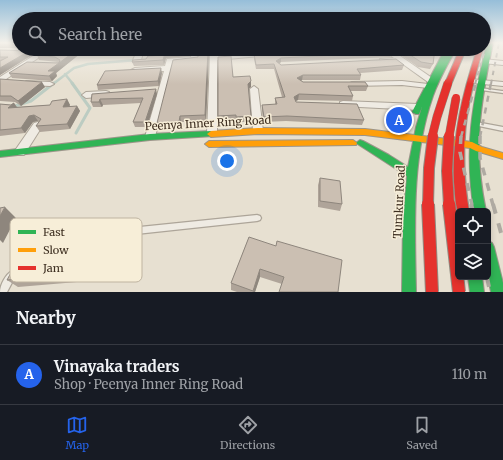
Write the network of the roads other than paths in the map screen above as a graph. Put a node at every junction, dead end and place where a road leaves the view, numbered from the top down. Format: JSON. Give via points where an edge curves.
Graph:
{"nodes":[{"id":1,"x":38,"y":57,"type":"edge"},
{"id":2,"x":138,"y":57,"type":"edge"},
{"id":3,"x":212,"y":57,"type":"edge"},
{"id":4,"x":397,"y":57,"type":"edge"},
{"id":5,"x":444,"y":57,"type":"edge"},
{"id":6,"x":449,"y":57,"type":"edge"},
{"id":7,"x":460,"y":57,"type":"edge"},
{"id":8,"x":472,"y":57,"type":"edge"},
{"id":9,"x":478,"y":57,"type":"edge"},
{"id":10,"x":487,"y":57,"type":"edge"},
{"id":11,"x":204,"y":58,"type":"junction"},
{"id":12,"x":137,"y":60,"type":"edge"},
{"id":13,"x":402,"y":60,"type":"junction"},
{"id":14,"x":372,"y":61,"type":"edge"},
{"id":15,"x":486,"y":62,"type":"junction"},
{"id":16,"x":28,"y":63,"type":"junction"},
{"id":17,"x":503,"y":63,"type":"edge"},
{"id":18,"x":43,"y":64,"type":"edge"},
{"id":19,"x":169,"y":68,"type":"junction"},
{"id":20,"x":124,"y":71,"type":"edge"},
{"id":21,"x":470,"y":81,"type":"junction"},
{"id":22,"x":429,"y":83,"type":"junction"},
{"id":23,"x":50,"y":84,"type":"dead end"},
{"id":24,"x":340,"y":84,"type":"edge"},
{"id":25,"x":481,"y":85,"type":"junction"},
{"id":26,"x":254,"y":89,"type":"dead end"},
{"id":27,"x":503,"y":91,"type":"edge"},
{"id":28,"x":117,"y":93,"type":"edge"},
{"id":29,"x":86,"y":95,"type":"dead end"},
{"id":30,"x":336,"y":104,"type":"edge"},
{"id":31,"x":418,"y":107,"type":"junction"},
{"id":32,"x":474,"y":123,"type":"junction"},
{"id":33,"x":38,"y":125,"type":"edge"},
{"id":34,"x":420,"y":128,"type":"junction"},
{"id":35,"x":503,"y":129,"type":"edge"},
{"id":36,"x":258,"y":131,"type":"junction"},
{"id":37,"x":212,"y":133,"type":"junction"},
{"id":38,"x":150,"y":137,"type":"junction"},
{"id":39,"x":417,"y":141,"type":"junction"},
{"id":40,"x":360,"y":143,"type":"junction"},
{"id":41,"x":458,"y":146,"type":"junction"},
{"id":42,"x":474,"y":148,"type":"junction"},
{"id":43,"x":20,"y":152,"type":"junction"},
{"id":44,"x":0,"y":154,"type":"edge"},
{"id":45,"x":502,"y":158,"type":"edge"},
{"id":46,"x":0,"y":160,"type":"edge"},
{"id":47,"x":411,"y":174,"type":"junction"},
{"id":48,"x":463,"y":208,"type":"edge"},
{"id":49,"x":479,"y":208,"type":"edge"},
{"id":50,"x":257,"y":218,"type":"dead end"},
{"id":51,"x":142,"y":230,"type":"edge"},
{"id":52,"x":491,"y":257,"type":"edge"},
{"id":53,"x":10,"y":278,"type":"edge"},
{"id":54,"x":475,"y":280,"type":"edge"},
{"id":55,"x":500,"y":291,"type":"edge"},
{"id":56,"x":2,"y":292,"type":"edge"},
{"id":57,"x":409,"y":292,"type":"edge"},
{"id":58,"x":432,"y":292,"type":"edge"},
{"id":59,"x":459,"y":292,"type":"edge"},
{"id":60,"x":477,"y":292,"type":"edge"}],
"edges":[{"from":1,"to":16,"type":"street"},
{"from":2,"to":12,"type":"street"},
{"from":3,"to":11,"type":"street"},
{"from":4,"to":13,"type":"street"},
{"from":5,"to":22,"type":"main road"},
{"from":6,"to":34,"type":"main road","name":"Tumkur Road","via":[[430,98]]},
{"from":7,"to":58,"type":"main road","bridge":true,"via":[[439,110],[432,142],[428,186]]},
{"from":8,"to":59,"type":"main road","bridge":true,"via":[[454,105],[447,166]]},
{"from":9,"to":21,"type":"main road"},
{"from":10,"to":15,"type":"main road"},
{"from":11,"to":19,"type":"street","via":[[170,61]]},
{"from":11,"to":37,"type":"street"},
{"from":13,"to":14,"type":"street"},
{"from":13,"to":22,"type":"street"},
{"from":15,"to":17,"type":"street"},
{"from":15,"to":25,"type":"main road"},
{"from":16,"to":18,"type":"street"},
{"from":16,"to":23,"type":"street","via":[[0,80]]},
{"from":19,"to":20,"type":"street"},
{"from":19,"to":38,"type":"street","via":[[160,90]]},
{"from":21,"to":25,"type":"street"},
{"from":21,"to":41,"type":"main road","via":[[463,107]]},
{"from":22,"to":24,"type":"street"},
{"from":22,"to":31,"type":"main road"},
{"from":25,"to":27,"type":"street"},
{"from":25,"to":32,"type":"main road"},
{"from":26,"to":36,"type":"street"},
{"from":28,"to":29,"type":"street"},
{"from":30,"to":31,"type":"street"},
{"from":31,"to":34,"type":"main road","via":[[416,118]]},
{"from":32,"to":35,"type":"lane"},
{"from":32,"to":42,"type":"main road"},
{"from":33,"to":43,"type":"street"},
{"from":34,"to":39,"type":"main road","name":"Tumkur Road"},
{"from":36,"to":37,"type":"main road","name":"Peenya Inner Ring Road"},
{"from":36,"to":39,"type":"main road","name":"Peenya Inner Ring Road","via":[[365,132]]},
{"from":37,"to":38,"type":"main road","name":"Peenya Inner Ring Road"},
{"from":38,"to":43,"type":"main road","name":"Peenya Inner Ring Road"},
{"from":39,"to":40,"type":"main road","name":"Peenya Inner Ring Road"},
{"from":39,"to":41,"type":"main road"},
{"from":39,"to":47,"type":"main road","name":"Tumkur Road"},
{"from":40,"to":46,"type":"main road","name":"Peenya Inner Ring Road","via":[[160,145]]},
{"from":40,"to":47,"type":"main road"},
{"from":41,"to":42,"type":"main road"},
{"from":41,"to":48,"type":"main road"},
{"from":42,"to":45,"type":"main road"},
{"from":42,"to":49,"type":"main road","via":[[476,194]]},
{"from":43,"to":44,"type":"main road","name":"Peenya Inner Ring Road"},
{"from":47,"to":57,"type":"main road","name":"Tumkur Road","via":[[406,185]]},
{"from":50,"to":51,"type":"lane"},
{"from":52,"to":55,"type":"main road"},
{"from":53,"to":56,"type":"lane"},
{"from":54,"to":60,"type":"main road"}]}
